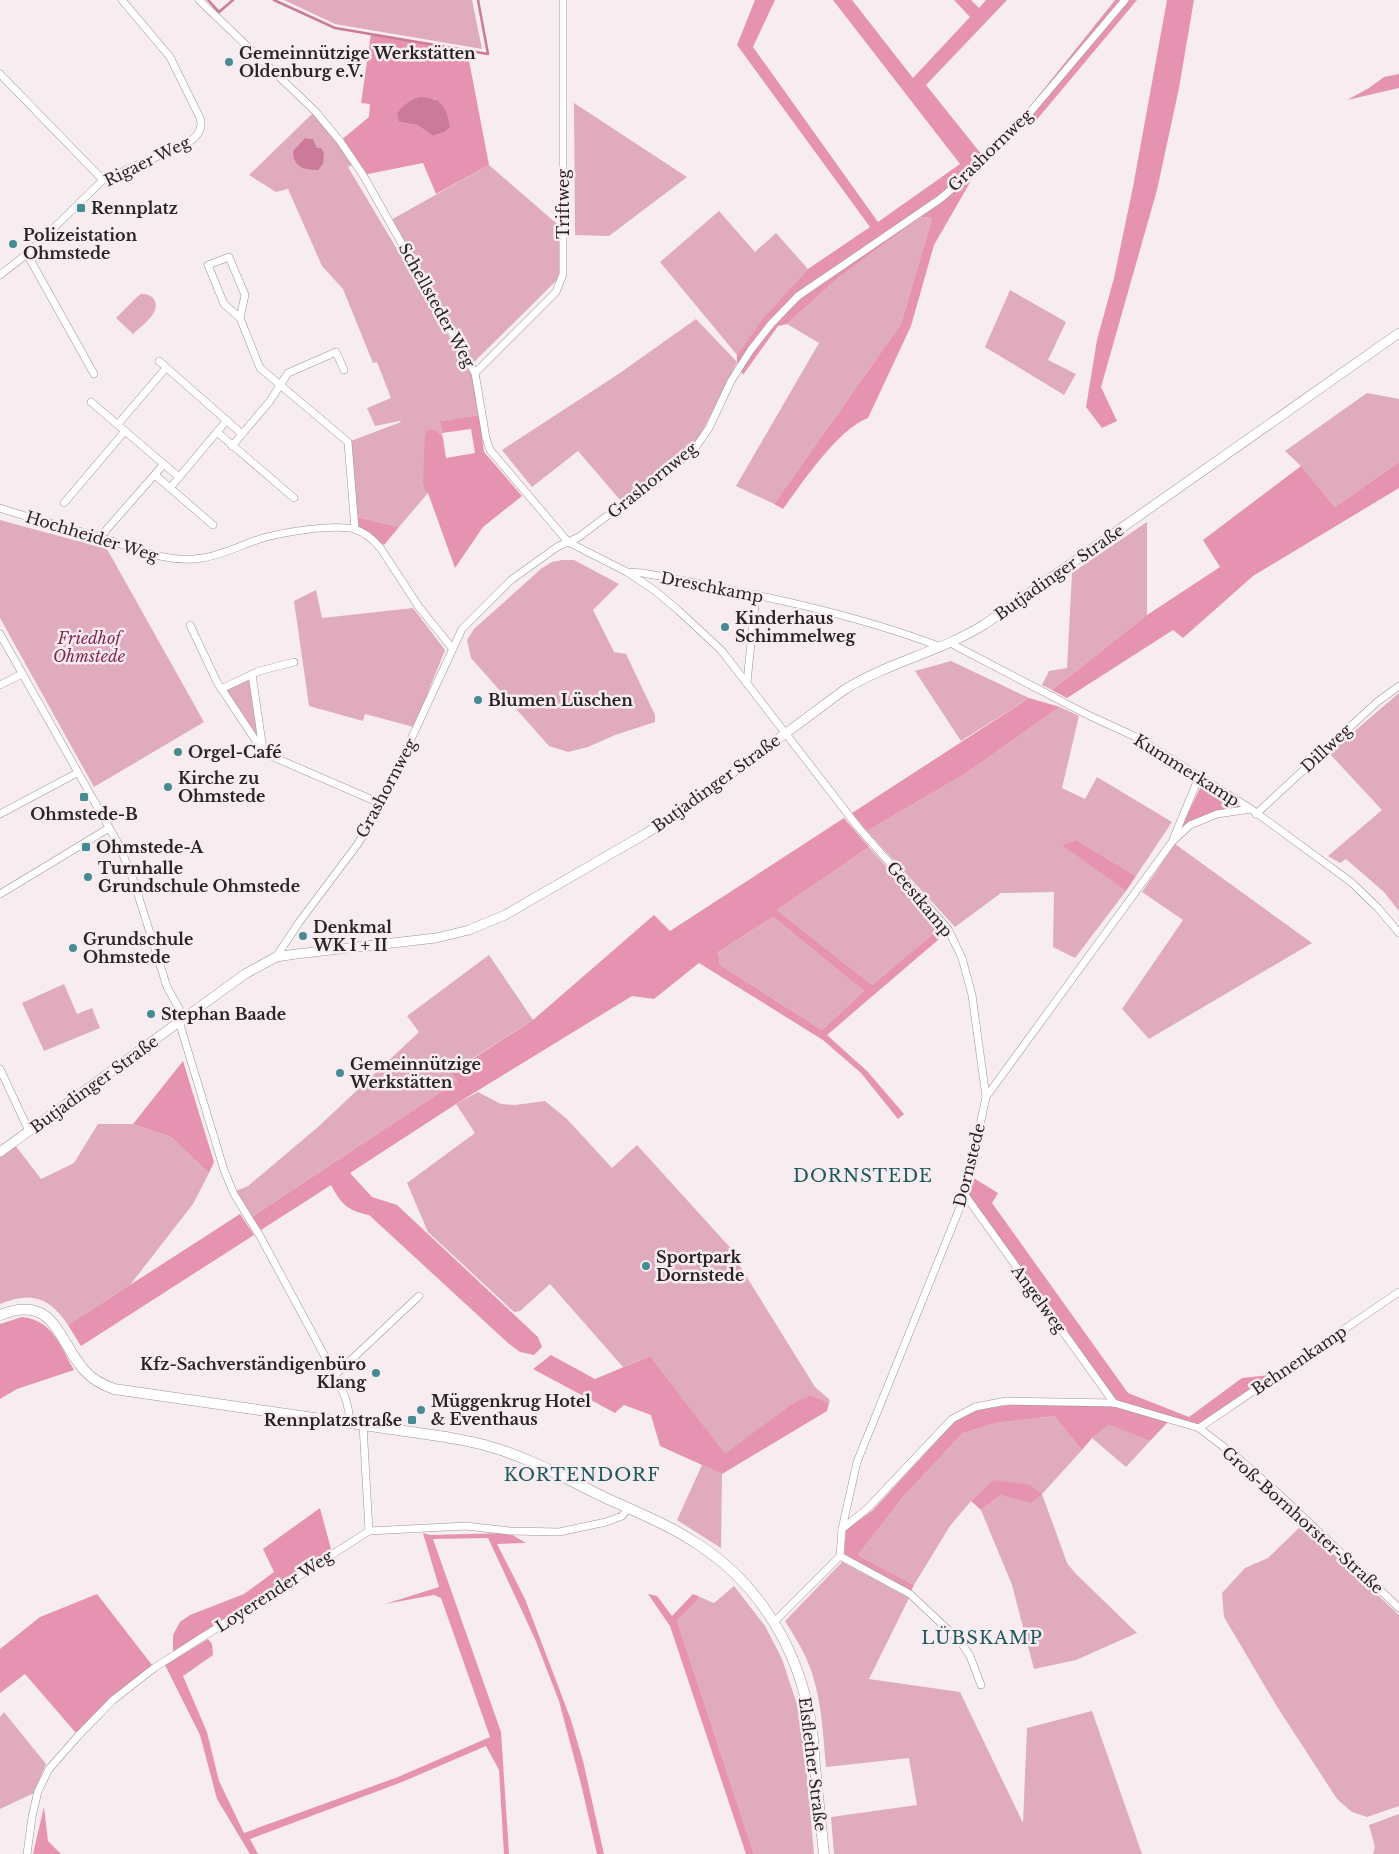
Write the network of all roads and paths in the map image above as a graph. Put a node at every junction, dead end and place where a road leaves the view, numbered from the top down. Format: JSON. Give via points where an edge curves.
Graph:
{"nodes":[{"id":1,"x":122,"y":0,"type":"edge"},
{"id":2,"x":199,"y":0,"type":"edge"},
{"id":3,"x":563,"y":0,"type":"edge"},
{"id":4,"x":1124,"y":0,"type":"edge"},
{"id":5,"x":0,"y":74,"type":"edge"},
{"id":6,"x":102,"y":180,"type":"junction"},
{"id":7,"x":27,"y":254,"type":"junction"},
{"id":8,"x":0,"y":275,"type":"edge"},
{"id":9,"x":240,"y":318,"type":"junction"},
{"id":10,"x":1399,"y":333,"type":"edge"},
{"id":11,"x":159,"y":361,"type":"dead end"},
{"id":12,"x":166,"y":368,"type":"junction"},
{"id":13,"x":344,"y":370,"type":"dead end"},
{"id":14,"x":475,"y":373,"type":"junction"},
{"id":15,"x":94,"y":374,"type":"dead end"},
{"id":16,"x":280,"y":384,"type":"junction"},
{"id":17,"x":91,"y":402,"type":"dead end"},
{"id":18,"x":227,"y":420,"type":"junction"},
{"id":19,"x":118,"y":424,"type":"junction"},
{"id":20,"x":126,"y":431,"type":"junction"},
{"id":21,"x":217,"y":432,"type":"junction"},
{"id":22,"x":242,"y":434,"type":"junction"},
{"id":23,"x":232,"y":446,"type":"junction"},
{"id":24,"x":164,"y":464,"type":"junction"},
{"id":25,"x":155,"y":475,"type":"junction"},
{"id":26,"x":179,"y":477,"type":"junction"},
{"id":27,"x":170,"y":488,"type":"junction"},
{"id":28,"x":294,"y":498,"type":"dead end"},
{"id":29,"x":64,"y":503,"type":"dead end"},
{"id":30,"x":0,"y":508,"type":"edge"},
{"id":31,"x":213,"y":525,"type":"dead end"},
{"id":32,"x":355,"y":529,"type":"junction"},
{"id":33,"x":100,"y":538,"type":"junction"},
{"id":34,"x":568,"y":542,"type":"junction"},
{"id":35,"x":627,"y":572,"type":"junction"},
{"id":36,"x":756,"y":594,"type":"junction"},
{"id":37,"x":190,"y":624,"type":"dead end"},
{"id":38,"x":0,"y":634,"type":"edge"},
{"id":39,"x":950,"y":643,"type":"junction"},
{"id":40,"x":940,"y":647,"type":"junction"},
{"id":41,"x":452,"y":648,"type":"junction"},
{"id":42,"x":294,"y":662,"type":"dead end"},
{"id":43,"x":22,"y":674,"type":"junction"},
{"id":44,"x":252,"y":674,"type":"junction"},
{"id":45,"x":747,"y":682,"type":"junction"},
{"id":46,"x":0,"y":685,"type":"edge"},
{"id":47,"x":1399,"y":686,"type":"edge"},
{"id":48,"x":221,"y":689,"type":"junction"},
{"id":49,"x":786,"y":732,"type":"junction"},
{"id":50,"x":264,"y":753,"type":"junction"},
{"id":51,"x":77,"y":773,"type":"junction"},
{"id":52,"x":1199,"y":776,"type":"junction"},
{"id":53,"x":382,"y":804,"type":"junction"},
{"id":54,"x":1253,"y":811,"type":"junction"},
{"id":55,"x":0,"y":814,"type":"edge"},
{"id":56,"x":109,"y":828,"type":"junction"},
{"id":57,"x":1172,"y":842,"type":"junction"},
{"id":58,"x":0,"y":894,"type":"edge"},
{"id":59,"x":1399,"y":933,"type":"edge"},
{"id":60,"x":276,"y":957,"type":"junction"},
{"id":61,"x":181,"y":1020,"type":"junction"},
{"id":62,"x":0,"y":1069,"type":"edge"},
{"id":63,"x":986,"y":1097,"type":"junction"},
{"id":64,"x":28,"y":1131,"type":"junction"},
{"id":65,"x":0,"y":1152,"type":"edge"},
{"id":66,"x":965,"y":1195,"type":"junction"},
{"id":67,"x":1399,"y":1292,"type":"edge"},
{"id":68,"x":419,"y":1296,"type":"dead end"},
{"id":69,"x":0,"y":1316,"type":"edge"},
{"id":70,"x":335,"y":1375,"type":"junction"},
{"id":71,"x":1114,"y":1403,"type":"junction"},
{"id":72,"x":349,"y":1424,"type":"junction"},
{"id":73,"x":363,"y":1426,"type":"junction"},
{"id":74,"x":1199,"y":1428,"type":"junction"},
{"id":75,"x":628,"y":1508,"type":"junction"},
{"id":76,"x":842,"y":1529,"type":"junction"},
{"id":77,"x":369,"y":1531,"type":"junction"},
{"id":78,"x":840,"y":1556,"type":"junction"},
{"id":79,"x":1399,"y":1608,"type":"edge"},
{"id":80,"x":774,"y":1622,"type":"junction"},
{"id":81,"x":982,"y":1685,"type":"dead end"},
{"id":82,"x":28,"y":1854,"type":"edge"},
{"id":83,"x":824,"y":1854,"type":"edge"}],
"edges":[{"from":1,"to":6,"type":"street","name":"Rigaer Weg","via":[[170,57],[202,123],[199,133],[186,144]]},
{"from":2,"to":14,"type":"street","name":"Schellsteder Weg","via":[[315,110],[340,142],[367,183]]},
{"from":3,"to":14,"type":"street","name":"Triftweg","via":[[563,274],[556,292]]},
{"from":4,"to":34,"type":"street","name":"Grashornweg","via":[[1021,123],[972,172],[940,199],[798,296],[771,324],[731,381],[709,428],[693,451]]},
{"from":5,"to":6,"type":"street"},
{"from":6,"to":7,"type":"street","name":"Rigaer Weg"},
{"from":7,"to":8,"type":"street","name":"Rigaer Weg"},
{"from":7,"to":15,"type":"street"},
{"from":9,"to":9,"type":"street","via":[[245,295],[229,257],[208,265],[224,304]]},
{"from":9,"to":16,"type":"street","via":[[260,368]]},
{"from":10,"to":39,"type":"street","name":"Butjadinger Straße","via":[[985,624]]},
{"from":11,"to":12,"type":"street"},
{"from":12,"to":18,"type":"street"},
{"from":12,"to":19,"type":"street"},
{"from":13,"to":16,"type":"street","via":[[336,352],[288,373]]},
{"from":14,"to":34,"type":"street","name":"Schellsteder Weg","via":[[490,450]]},
{"from":16,"to":22,"type":"street"},
{"from":16,"to":32,"type":"street","via":[[348,442]]},
{"from":17,"to":19,"type":"street"},
{"from":18,"to":21,"type":"street"},
{"from":18,"to":22,"type":"street"},
{"from":19,"to":20,"type":"street"},
{"from":20,"to":24,"type":"street"},
{"from":20,"to":29,"type":"street"},
{"from":21,"to":23,"type":"street"},
{"from":21,"to":26,"type":"street"},
{"from":22,"to":23,"type":"street"},
{"from":23,"to":28,"type":"street"},
{"from":24,"to":25,"type":"street"},
{"from":24,"to":26,"type":"street"},
{"from":25,"to":27,"type":"street"},
{"from":25,"to":33,"type":"street"},
{"from":26,"to":27,"type":"street"},
{"from":27,"to":31,"type":"street"},
{"from":30,"to":33,"type":"street","name":"Hochheider Weg"},
{"from":32,"to":33,"type":"street","name":"Hochheider Weg","via":[[326,528],[273,535],[190,560],[158,557]]},
{"from":32,"to":41,"type":"street","via":[[374,540],[418,607]]},
{"from":34,"to":35,"type":"street","name":"Schellsteder Weg"},
{"from":34,"to":41,"type":"street","name":"Grashornweg","via":[[512,580],[462,629]]},
{"from":35,"to":36,"type":"street","name":"Dreschkamp"},
{"from":35,"to":45,"type":"street","name":"Schellsteder Weg","via":[[678,610],[721,650]]},
{"from":36,"to":40,"type":"street","name":"Dreschkamp","via":[[878,624]]},
{"from":36,"to":45,"type":"street"},
{"from":37,"to":48,"type":"street"},
{"from":38,"to":43,"type":"street"},
{"from":39,"to":40,"type":"street","name":"Butjadinger Straße"},
{"from":39,"to":52,"type":"street","name":"Kummerkamp","via":[[1136,737]]},
{"from":40,"to":49,"type":"street","name":"Butjadinger Straße","via":[[858,681]]},
{"from":41,"to":53,"type":"street","name":"Grashornweg"},
{"from":42,"to":44,"type":"street"},
{"from":43,"to":46,"type":"street"},
{"from":43,"to":51,"type":"street"},
{"from":44,"to":48,"type":"street"},
{"from":44,"to":50,"type":"street"},
{"from":45,"to":49,"type":"street","name":"Schellsteder Weg"},
{"from":47,"to":54,"type":"street","name":"Dillweg"},
{"from":48,"to":50,"type":"street"},
{"from":49,"to":60,"type":"street","name":"Butjadinger Straße","via":[[681,811],[505,915],[469,930],[436,938]]},
{"from":49,"to":63,"type":"street","name":"Geestkamp","via":[[858,827],[948,928],[962,958],[972,996]]},
{"from":50,"to":53,"type":"street"},
{"from":51,"to":55,"type":"street"},
{"from":51,"to":56,"type":"street"},
{"from":52,"to":54,"type":"street","name":"Kummerkamp"},
{"from":52,"to":57,"type":"street","name":"Dornstede"},
{"from":53,"to":60,"type":"street","name":"Grashornweg"},
{"from":54,"to":57,"type":"street","name":"Dornstede","via":[[1216,814],[1190,825]]},
{"from":54,"to":59,"type":"street","name":"Kummerkamp","via":[[1351,882]]},
{"from":56,"to":58,"type":"street"},
{"from":56,"to":61,"type":"street","via":[[134,882],[163,978],[181,1012]]},
{"from":57,"to":63,"type":"street","name":"Dornstede"},
{"from":60,"to":61,"type":"street","name":"Butjadinger Straße","via":[[245,974]]},
{"from":61,"to":64,"type":"street","name":"Butjadinger Straße"},
{"from":61,"to":70,"type":"street","via":[[224,1170],[234,1194]]},
{"from":62,"to":64,"type":"street"},
{"from":63,"to":66,"type":"street","name":"Dornstede"},
{"from":64,"to":65,"type":"street","name":"Butjadinger Straße"},
{"from":66,"to":71,"type":"street","name":"Angelweg"},
{"from":66,"to":76,"type":"street","name":"Dornstede","via":[[858,1462]]},
{"from":67,"to":74,"type":"street","name":"Behnenkamp"},
{"from":68,"to":70,"type":"street"},
{"from":69,"to":72,"type":"main road","name":"Elsflether Straße","via":[[28,1309],[43,1314],[56,1325],[87,1374],[114,1389]]},
{"from":70,"to":72,"type":"street","via":[[346,1398]]},
{"from":71,"to":74,"type":"street","name":"Groß-Bornhorster-Straße"},
{"from":71,"to":76,"type":"street","name":"Groß-Bornhorster-Straße","via":[[1006,1401],[975,1407],[952,1419],[868,1508]]},
{"from":72,"to":73,"type":"main road","name":"Elsflether Straße"},
{"from":73,"to":75,"type":"main road","name":"Elsflether Straße","via":[[491,1447]]},
{"from":73,"to":77,"type":"street"},
{"from":74,"to":79,"type":"street","name":"Groß-Bornhorster-Straße","via":[[1280,1495]]},
{"from":75,"to":77,"type":"street","name":"Loyerender Weg","via":[[622,1516],[606,1522],[559,1532],[466,1526]]},
{"from":75,"to":80,"type":"main road","name":"Elsflether Straße","via":[[681,1534],[726,1565]]},
{"from":76,"to":78,"type":"street"},
{"from":77,"to":82,"type":"street","name":"Loyerender Weg","via":[[154,1668],[113,1700],[49,1769],[38,1791]]},
{"from":78,"to":80,"type":"street"},
{"from":78,"to":81,"type":"street","via":[[910,1594],[960,1641]]},
{"from":80,"to":83,"type":"main road","name":"Elsflether Straße","via":[[791,1655],[807,1701]]}]}
